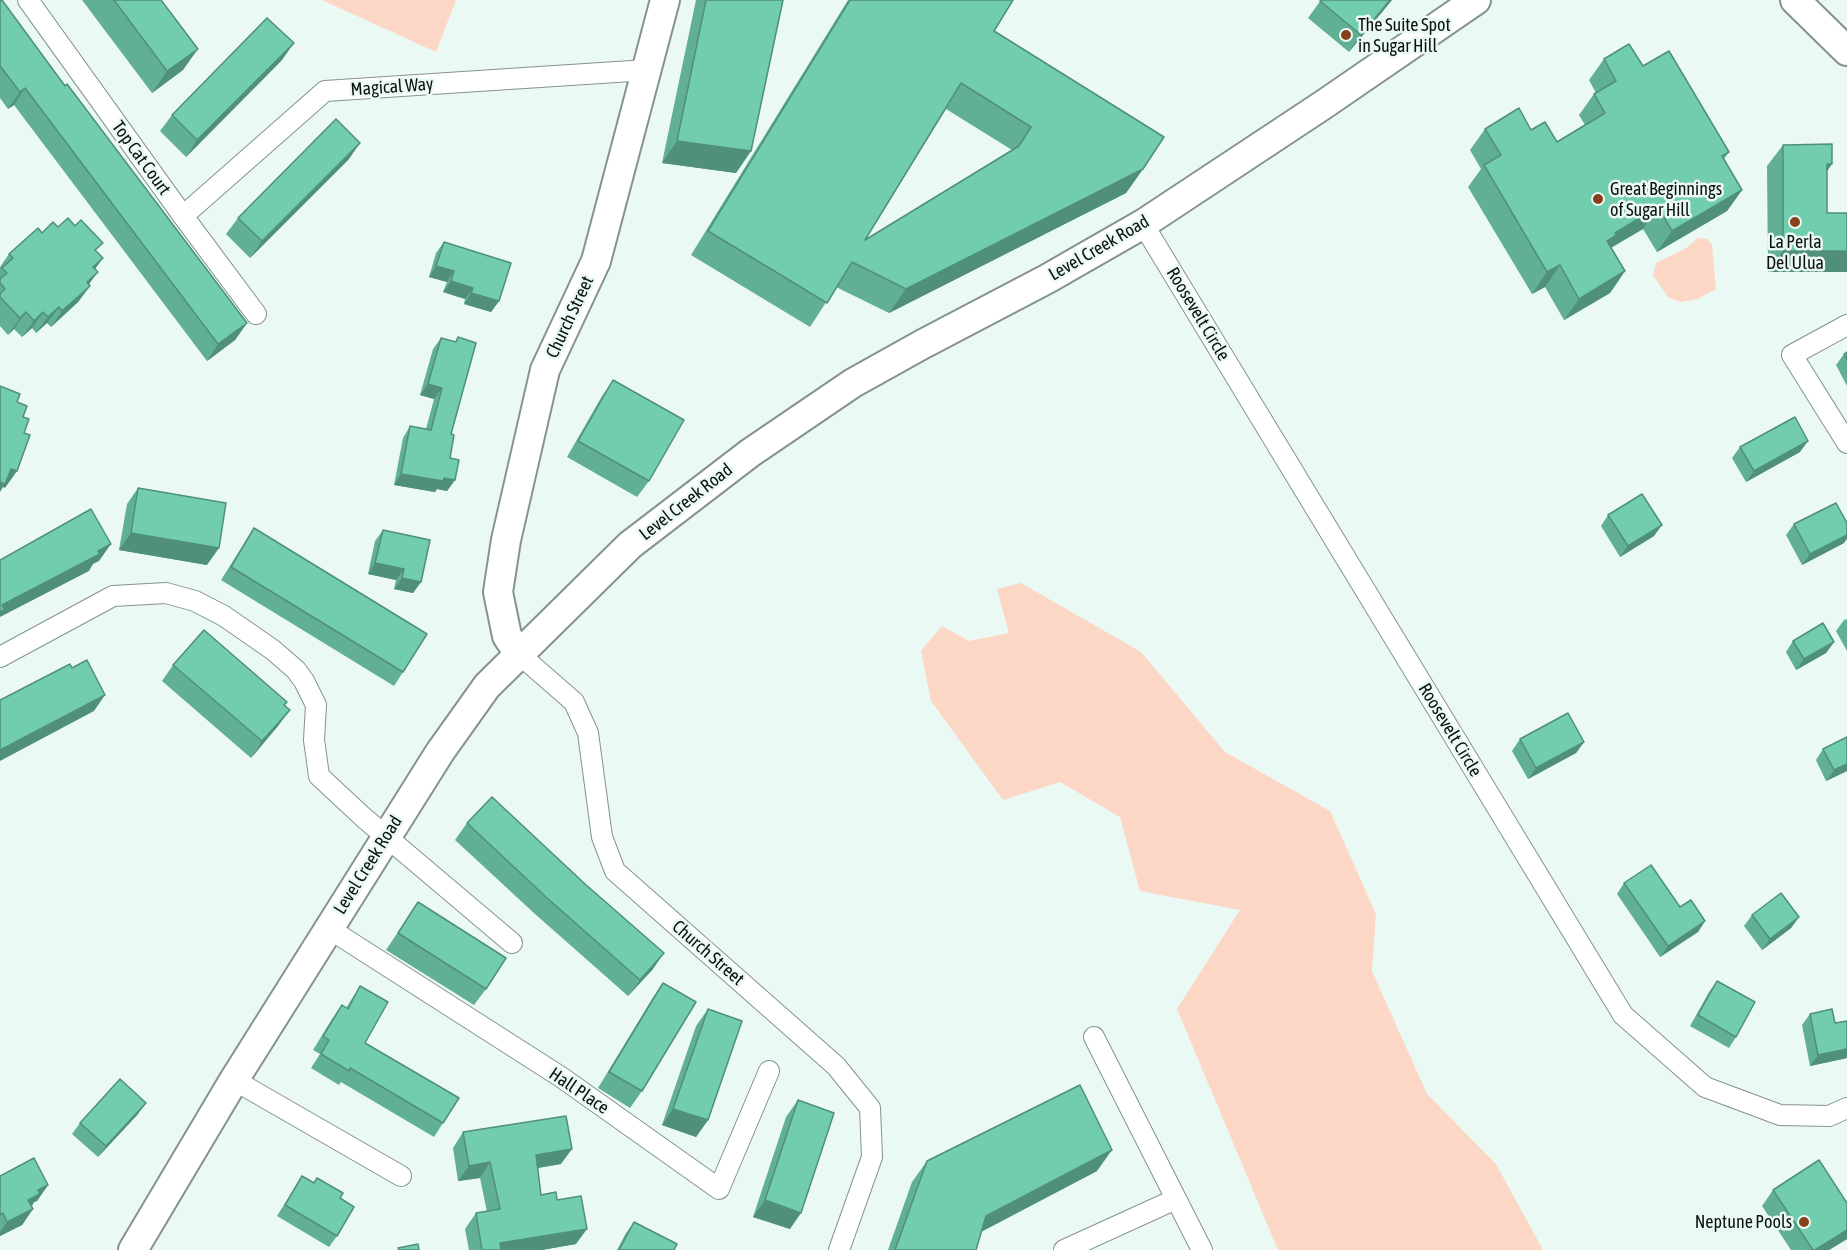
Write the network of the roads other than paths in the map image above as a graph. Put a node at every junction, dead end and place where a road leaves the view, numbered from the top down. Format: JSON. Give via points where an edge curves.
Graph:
{"nodes":[{"id":1,"x":28,"y":0,"type":"edge"},
{"id":2,"x":665,"y":0,"type":"edge"},
{"id":3,"x":1476,"y":0,"type":"edge"},
{"id":4,"x":1795,"y":0,"type":"edge"},
{"id":5,"x":1847,"y":51,"type":"edge"},
{"id":6,"x":647,"y":70,"type":"junction"},
{"id":7,"x":183,"y":216,"type":"junction"},
{"id":8,"x":1143,"y":224,"type":"junction"},
{"id":9,"x":256,"y":314,"type":"dead end"},
{"id":10,"x":1847,"y":326,"type":"edge"},
{"id":11,"x":1847,"y":443,"type":"edge"},
{"id":12,"x":513,"y":645,"type":"junction"},
{"id":13,"x":0,"y":657,"type":"edge"},
{"id":14,"x":386,"y":835,"type":"junction"},
{"id":15,"x":328,"y":928,"type":"junction"},
{"id":16,"x":512,"y":942,"type":"dead end"},
{"id":17,"x":1094,"y":1037,"type":"dead end"},
{"id":18,"x":769,"y":1071,"type":"dead end"},
{"id":19,"x":234,"y":1080,"type":"junction"},
{"id":20,"x":1847,"y":1108,"type":"edge"},
{"id":21,"x":401,"y":1176,"type":"dead end"},
{"id":22,"x":1176,"y":1199,"type":"junction"},
{"id":23,"x":133,"y":1250,"type":"edge"},
{"id":24,"x":839,"y":1250,"type":"edge"},
{"id":25,"x":1064,"y":1250,"type":"edge"},
{"id":26,"x":1202,"y":1250,"type":"edge"}],
"edges":[{"from":1,"to":7,"type":"street","name":"Top Cat Court"},
{"from":2,"to":6,"type":"street","name":"Church Street"},
{"from":3,"to":8,"type":"street","name":"Level Creek Road"},
{"from":4,"to":5,"type":"street"},
{"from":6,"to":7,"type":"street","name":"Magical Way","via":[[325,91]]},
{"from":6,"to":12,"type":"street","name":"Church Street","via":[[596,261],[545,370],[498,592]]},
{"from":7,"to":9,"type":"street","name":"Top Cat Court"},
{"from":8,"to":12,"type":"street","name":"Level Creek Road","via":[[853,383],[750,453],[630,545]]},
{"from":8,"to":20,"type":"street","name":"Roosevelt Circle","via":[[1623,1015],[1705,1087],[1780,1115],[1829,1116]]},
{"from":10,"to":11,"type":"street","via":[[1792,355]]},
{"from":12,"to":14,"type":"street","name":"Level Creek Road"},
{"from":12,"to":24,"type":"street","name":"Church Street","via":[[574,702],[588,733],[602,837],[615,871],[836,1066],[870,1108],[872,1157]]},
{"from":13,"to":14,"type":"street","via":[[113,596],[166,593],[195,601],[239,626],[296,670],[316,705],[314,740],[319,776]]},
{"from":14,"to":15,"type":"street","name":"Level Creek Road"},
{"from":14,"to":16,"type":"street"},
{"from":15,"to":18,"type":"street","name":"Hall Place","via":[[561,1077],[719,1189]]},
{"from":15,"to":19,"type":"street","name":"Level Creek Road"},
{"from":17,"to":22,"type":"street"},
{"from":19,"to":21,"type":"street"},
{"from":19,"to":23,"type":"street","name":"Level Creek Road"},
{"from":22,"to":25,"type":"street"},
{"from":22,"to":26,"type":"street"}]}
